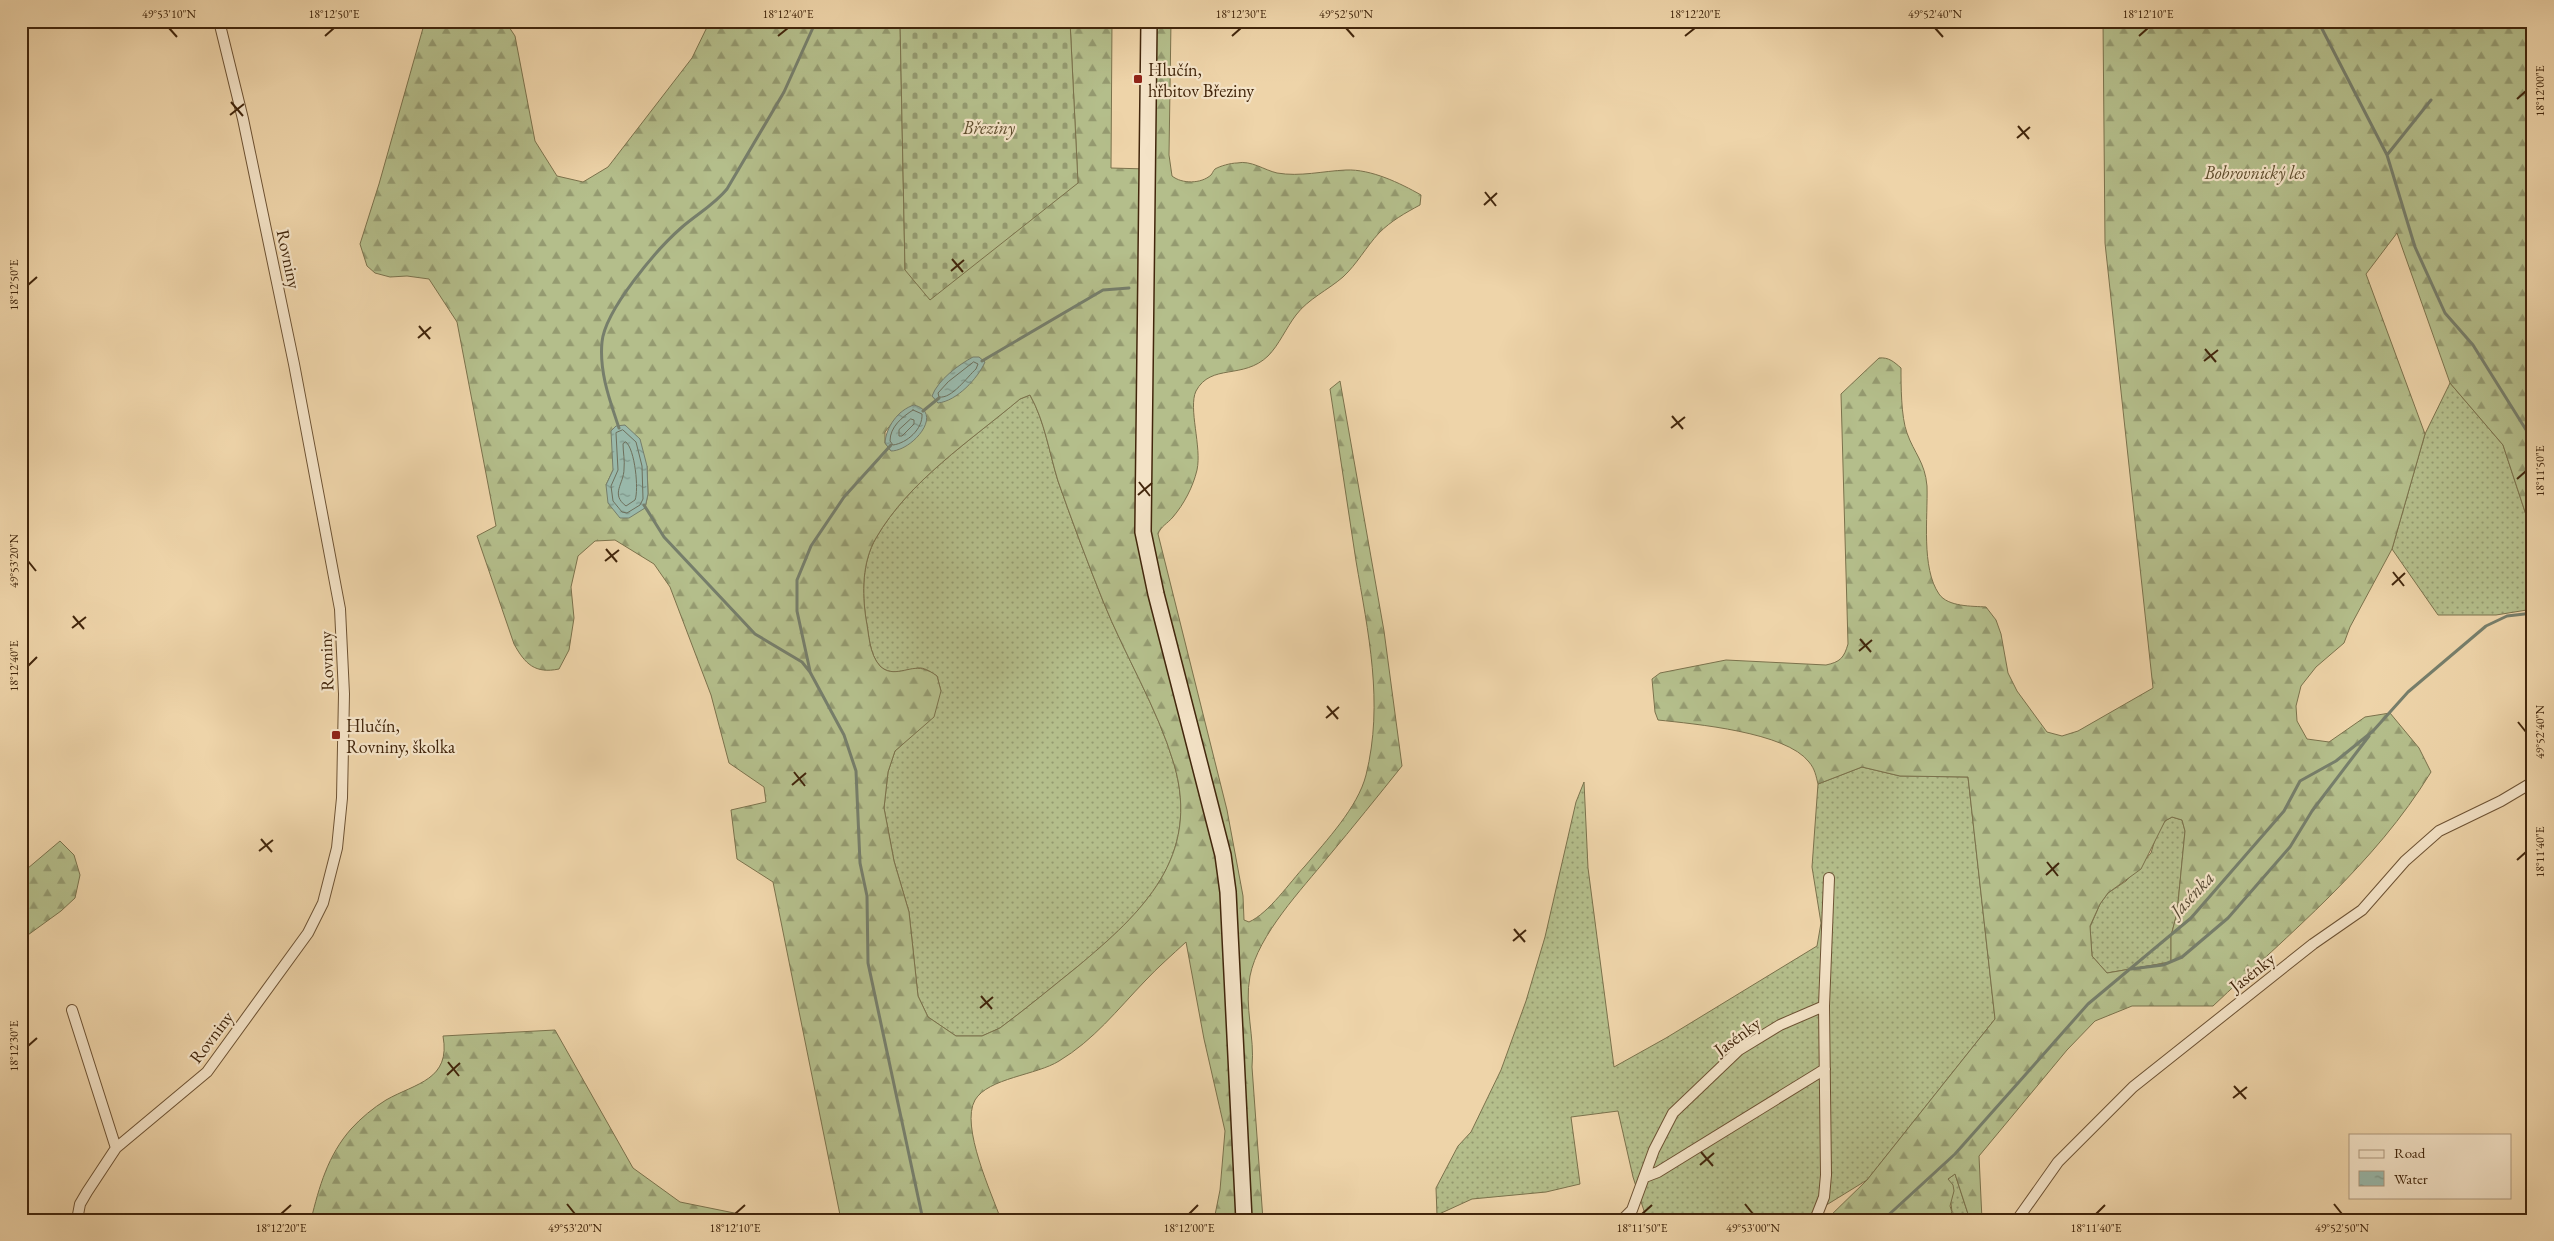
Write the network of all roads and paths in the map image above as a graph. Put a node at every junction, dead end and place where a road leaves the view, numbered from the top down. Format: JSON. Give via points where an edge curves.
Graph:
{"nodes":[{"id":1,"x":219,"y":21,"type":"edge"},
{"id":2,"x":1149,"y":21,"type":"edge"},
{"id":3,"x":2533,"y":782,"type":"edge"},
{"id":4,"x":1829,"y":878,"type":"dead end"},
{"id":5,"x":1824,"y":1006,"type":"junction"},
{"id":6,"x":72,"y":1010,"type":"dead end"},
{"id":7,"x":1825,"y":1069,"type":"junction"},
{"id":8,"x":116,"y":1148,"type":"junction"},
{"id":9,"x":1645,"y":1176,"type":"junction"},
{"id":10,"x":77,"y":1220,"type":"edge"},
{"id":11,"x":1244,"y":1220,"type":"edge"},
{"id":12,"x":1622,"y":1220,"type":"edge"},
{"id":13,"x":1815,"y":1220,"type":"edge"},
{"id":14,"x":2017,"y":1220,"type":"edge"}],
"edges":[{"from":1,"to":8,"type":"street","name":"Rovniny","via":[[243,119],[294,364],[340,609],[344,694],[342,798],[332,876],[308,933],[207,1072]]},
{"from":2,"to":11,"type":"street","via":[[1143,532],[1224,855]]},
{"from":3,"to":14,"type":"street","name":"Jasénky","via":[[2438,831],[2405,860],[2362,910],[2313,944],[2133,1087],[2058,1162]]},
{"from":4,"to":5,"type":"street"},
{"from":5,"to":7,"type":"street"},
{"from":5,"to":9,"type":"street","name":"Jasénky","via":[[1780,1025],[1740,1050],[1673,1113]]},
{"from":6,"to":8,"type":"street"},
{"from":7,"to":9,"type":"street","via":[[1658,1172]]},
{"from":7,"to":13,"type":"street","via":[[1826,1175],[1824,1197]]},
{"from":8,"to":10,"type":"street","name":"Rovniny","via":[[80,1204]]},
{"from":9,"to":12,"type":"street","name":"Jasénky","via":[[1632,1210]]}]}
